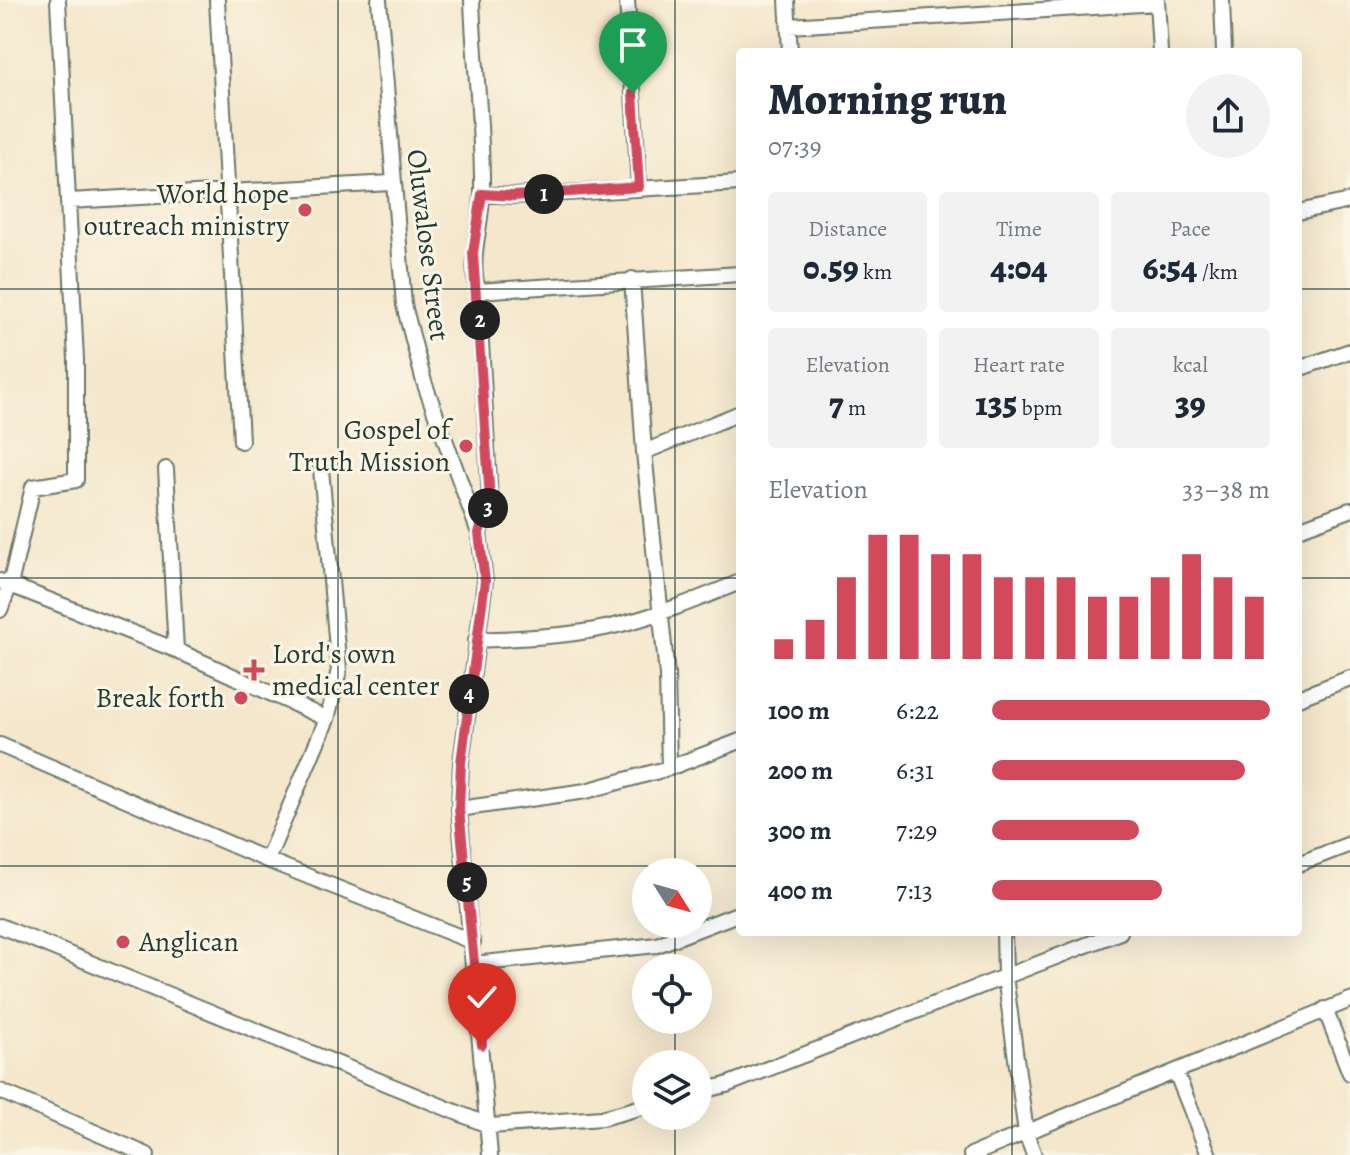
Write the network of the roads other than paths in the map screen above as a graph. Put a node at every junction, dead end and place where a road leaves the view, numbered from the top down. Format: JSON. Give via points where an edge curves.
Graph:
{"nodes":[{"id":1,"x":58,"y":0,"type":"edge"},
{"id":2,"x":217,"y":0,"type":"edge"},
{"id":3,"x":379,"y":0,"type":"edge"},
{"id":4,"x":472,"y":0,"type":"edge"},
{"id":5,"x":627,"y":0,"type":"edge"},
{"id":6,"x":787,"y":0,"type":"edge"},
{"id":7,"x":1222,"y":0,"type":"edge"},
{"id":8,"x":1157,"y":1,"type":"edge"},
{"id":9,"x":789,"y":26,"type":"junction"},
{"id":10,"x":790,"y":48,"type":"edge"},
{"id":11,"x":1160,"y":48,"type":"edge"},
{"id":12,"x":1224,"y":48,"type":"edge"},
{"id":13,"x":391,"y":183,"type":"junction"},
{"id":14,"x":736,"y":183,"type":"edge"},
{"id":15,"x":639,"y":187,"type":"junction"},
{"id":16,"x":227,"y":194,"type":"junction"},
{"id":17,"x":482,"y":194,"type":"junction"},
{"id":18,"x":69,"y":201,"type":"junction"},
{"id":19,"x":1350,"y":201,"type":"edge"},
{"id":20,"x":1302,"y":211,"type":"edge"},
{"id":21,"x":736,"y":274,"type":"edge"},
{"id":22,"x":632,"y":279,"type":"junction"},
{"id":23,"x":478,"y":291,"type":"junction"},
{"id":24,"x":1350,"y":351,"type":"edge"},
{"id":25,"x":1302,"y":368,"type":"edge"},
{"id":26,"x":736,"y":415,"type":"edge"},
{"id":27,"x":241,"y":441,"type":"dead end"},
{"id":28,"x":644,"y":452,"type":"junction"},
{"id":29,"x":166,"y":469,"type":"dead end"},
{"id":30,"x":321,"y":469,"type":"dead end"},
{"id":31,"x":1350,"y":510,"type":"edge"},
{"id":32,"x":1302,"y":528,"type":"edge"},
{"id":33,"x":479,"y":533,"type":"junction"},
{"id":34,"x":5,"y":583,"type":"edge"},
{"id":35,"x":736,"y":584,"type":"edge"},
{"id":36,"x":0,"y":610,"type":"edge"},
{"id":37,"x":658,"y":614,"type":"junction"},
{"id":38,"x":476,"y":640,"type":"junction"},
{"id":39,"x":176,"y":650,"type":"junction"},
{"id":40,"x":1350,"y":678,"type":"edge"},
{"id":41,"x":1302,"y":696,"type":"edge"},
{"id":42,"x":327,"y":719,"type":"junction"},
{"id":43,"x":736,"y":743,"type":"edge"},
{"id":44,"x":0,"y":745,"type":"edge"},
{"id":45,"x":669,"y":768,"type":"junction"},
{"id":46,"x":459,"y":809,"type":"junction"},
{"id":47,"x":1350,"y":844,"type":"edge"},
{"id":48,"x":267,"y":860,"type":"junction"},
{"id":49,"x":1302,"y":862,"type":"edge"},
{"id":50,"x":736,"y":915,"type":"edge"},
{"id":51,"x":0,"y":926,"type":"edge"},
{"id":52,"x":1004,"y":936,"type":"edge"},
{"id":53,"x":1110,"y":936,"type":"edge"},
{"id":54,"x":473,"y":942,"type":"junction"},
{"id":55,"x":474,"y":964,"type":"junction"},
{"id":56,"x":1005,"y":976,"type":"junction"},
{"id":57,"x":1350,"y":1000,"type":"edge"},
{"id":58,"x":1325,"y":1009,"type":"junction"},
{"id":59,"x":1176,"y":1072,"type":"junction"},
{"id":60,"x":1350,"y":1073,"type":"edge"},
{"id":61,"x":712,"y":1088,"type":"edge"},
{"id":62,"x":0,"y":1091,"type":"edge"},
{"id":63,"x":632,"y":1110,"type":"edge"},
{"id":64,"x":490,"y":1126,"type":"junction"},
{"id":65,"x":1026,"y":1133,"type":"junction"},
{"id":66,"x":147,"y":1155,"type":"edge"},
{"id":67,"x":490,"y":1155,"type":"edge"},
{"id":68,"x":971,"y":1155,"type":"edge"},
{"id":69,"x":1034,"y":1155,"type":"edge"},
{"id":70,"x":1209,"y":1155,"type":"edge"}],
"edges":[{"from":1,"to":18,"type":"street"},
{"from":2,"to":16,"type":"street"},
{"from":3,"to":13,"type":"street","name":"Oluwalose Street"},
{"from":4,"to":17,"type":"street"},
{"from":5,"to":15,"type":"street"},
{"from":6,"to":9,"type":"street"},
{"from":7,"to":12,"type":"street"},
{"from":8,"to":9,"type":"street"},
{"from":8,"to":11,"type":"street"},
{"from":9,"to":10,"type":"street"},
{"from":13,"to":16,"type":"street"},
{"from":13,"to":33,"type":"street","name":"Oluwalose Street","via":[[412,343]]},
{"from":14,"to":15,"type":"street"},
{"from":15,"to":17,"type":"street"},
{"from":16,"to":18,"type":"street"},
{"from":16,"to":27,"type":"street"},
{"from":17,"to":23,"type":"street","via":[[473,253]]},
{"from":18,"to":34,"type":"street","via":[[76,480],[33,487]]},
{"from":19,"to":20,"type":"street"},
{"from":21,"to":22,"type":"street"},
{"from":22,"to":23,"type":"street"},
{"from":22,"to":28,"type":"street"},
{"from":23,"to":33,"type":"street","via":[[490,500]]},
{"from":24,"to":25,"type":"street"},
{"from":26,"to":28,"type":"street"},
{"from":28,"to":37,"type":"street"},
{"from":29,"to":39,"type":"street"},
{"from":30,"to":42,"type":"street","via":[[339,670]]},
{"from":31,"to":32,"type":"street"},
{"from":33,"to":38,"type":"street","name":"Oluwalose Street","via":[[485,581]]},
{"from":34,"to":36,"type":"street"},
{"from":34,"to":39,"type":"street"},
{"from":35,"to":37,"type":"street"},
{"from":37,"to":38,"type":"street","via":[[555,636]]},
{"from":37,"to":45,"type":"street","via":[[667,675]]},
{"from":38,"to":46,"type":"street","name":"Oluwalose Street"},
{"from":39,"to":42,"type":"street"},
{"from":40,"to":41,"type":"street"},
{"from":42,"to":48,"type":"street"},
{"from":43,"to":45,"type":"street"},
{"from":44,"to":48,"type":"street"},
{"from":45,"to":46,"type":"street","via":[[586,791]]},
{"from":46,"to":54,"type":"street","name":"Oluwalose Street"},
{"from":47,"to":49,"type":"street"},
{"from":48,"to":54,"type":"street"},
{"from":50,"to":55,"type":"street","via":[[657,945]]},
{"from":51,"to":64,"type":"street"},
{"from":52,"to":56,"type":"street"},
{"from":53,"to":56,"type":"street"},
{"from":54,"to":55,"type":"street","name":"Oluwalose Street"},
{"from":55,"to":64,"type":"street","name":"Oluwalose Street"},
{"from":56,"to":61,"type":"street"},
{"from":56,"to":65,"type":"street"},
{"from":57,"to":58,"type":"street"},
{"from":58,"to":59,"type":"street"},
{"from":58,"to":60,"type":"street"},
{"from":59,"to":65,"type":"street"},
{"from":59,"to":70,"type":"street"},
{"from":62,"to":66,"type":"street"},
{"from":63,"to":64,"type":"street","via":[[602,1118]]},
{"from":64,"to":67,"type":"street","name":"Oluwalose Street"},
{"from":65,"to":68,"type":"street"},
{"from":65,"to":69,"type":"street"}]}
